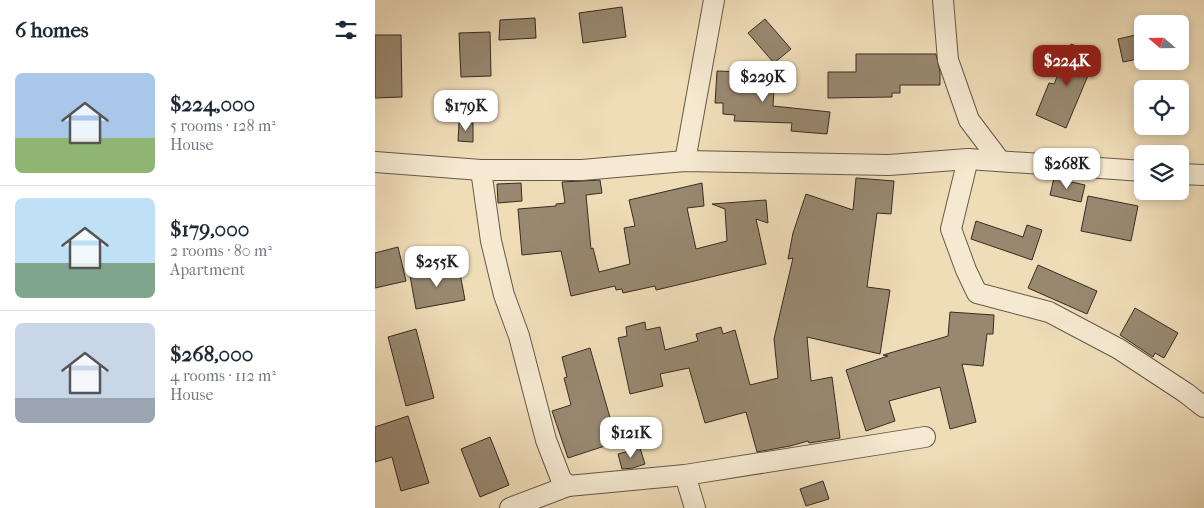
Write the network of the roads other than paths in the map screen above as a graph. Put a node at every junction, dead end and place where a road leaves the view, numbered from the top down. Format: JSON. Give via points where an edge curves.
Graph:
{"nodes":[{"id":1,"x":714,"y":0,"type":"edge"},
{"id":2,"x":943,"y":0,"type":"edge"},
{"id":3,"x":968,"y":159,"type":"junction"},
{"id":4,"x":685,"y":161,"type":"junction"},
{"id":5,"x":1000,"y":161,"type":"junction"},
{"id":6,"x":375,"y":162,"type":"edge"},
{"id":7,"x":481,"y":170,"type":"junction"},
{"id":8,"x":1134,"y":170,"type":"edge"},
{"id":9,"x":1189,"y":174,"type":"edge"},
{"id":10,"x":1204,"y":175,"type":"edge"},
{"id":11,"x":1204,"y":408,"type":"edge"},
{"id":12,"x":925,"y":437,"type":"dead end"},
{"id":13,"x":685,"y":476,"type":"junction"},
{"id":14,"x":568,"y":486,"type":"junction"},
{"id":15,"x":510,"y":508,"type":"edge"},
{"id":16,"x":695,"y":508,"type":"edge"}],
"edges":[{"from":1,"to":4,"type":"street"},
{"from":2,"to":5,"type":"street","via":[[949,60],[969,120]]},
{"from":3,"to":4,"type":"street","via":[[889,165]]},
{"from":3,"to":5,"type":"street"},
{"from":3,"to":11,"type":"street","via":[[951,229],[977,293],[1049,312],[1119,349]]},
{"from":4,"to":7,"type":"street","via":[[582,170]]},
{"from":5,"to":8,"type":"street"},
{"from":6,"to":7,"type":"street"},
{"from":7,"to":14,"type":"street","via":[[491,240],[504,295],[519,336],[546,440],[561,479]]},
{"from":9,"to":10,"type":"street"},
{"from":12,"to":13,"type":"street"},
{"from":13,"to":14,"type":"street"},
{"from":13,"to":16,"type":"street"},
{"from":14,"to":15,"type":"street"}]}
